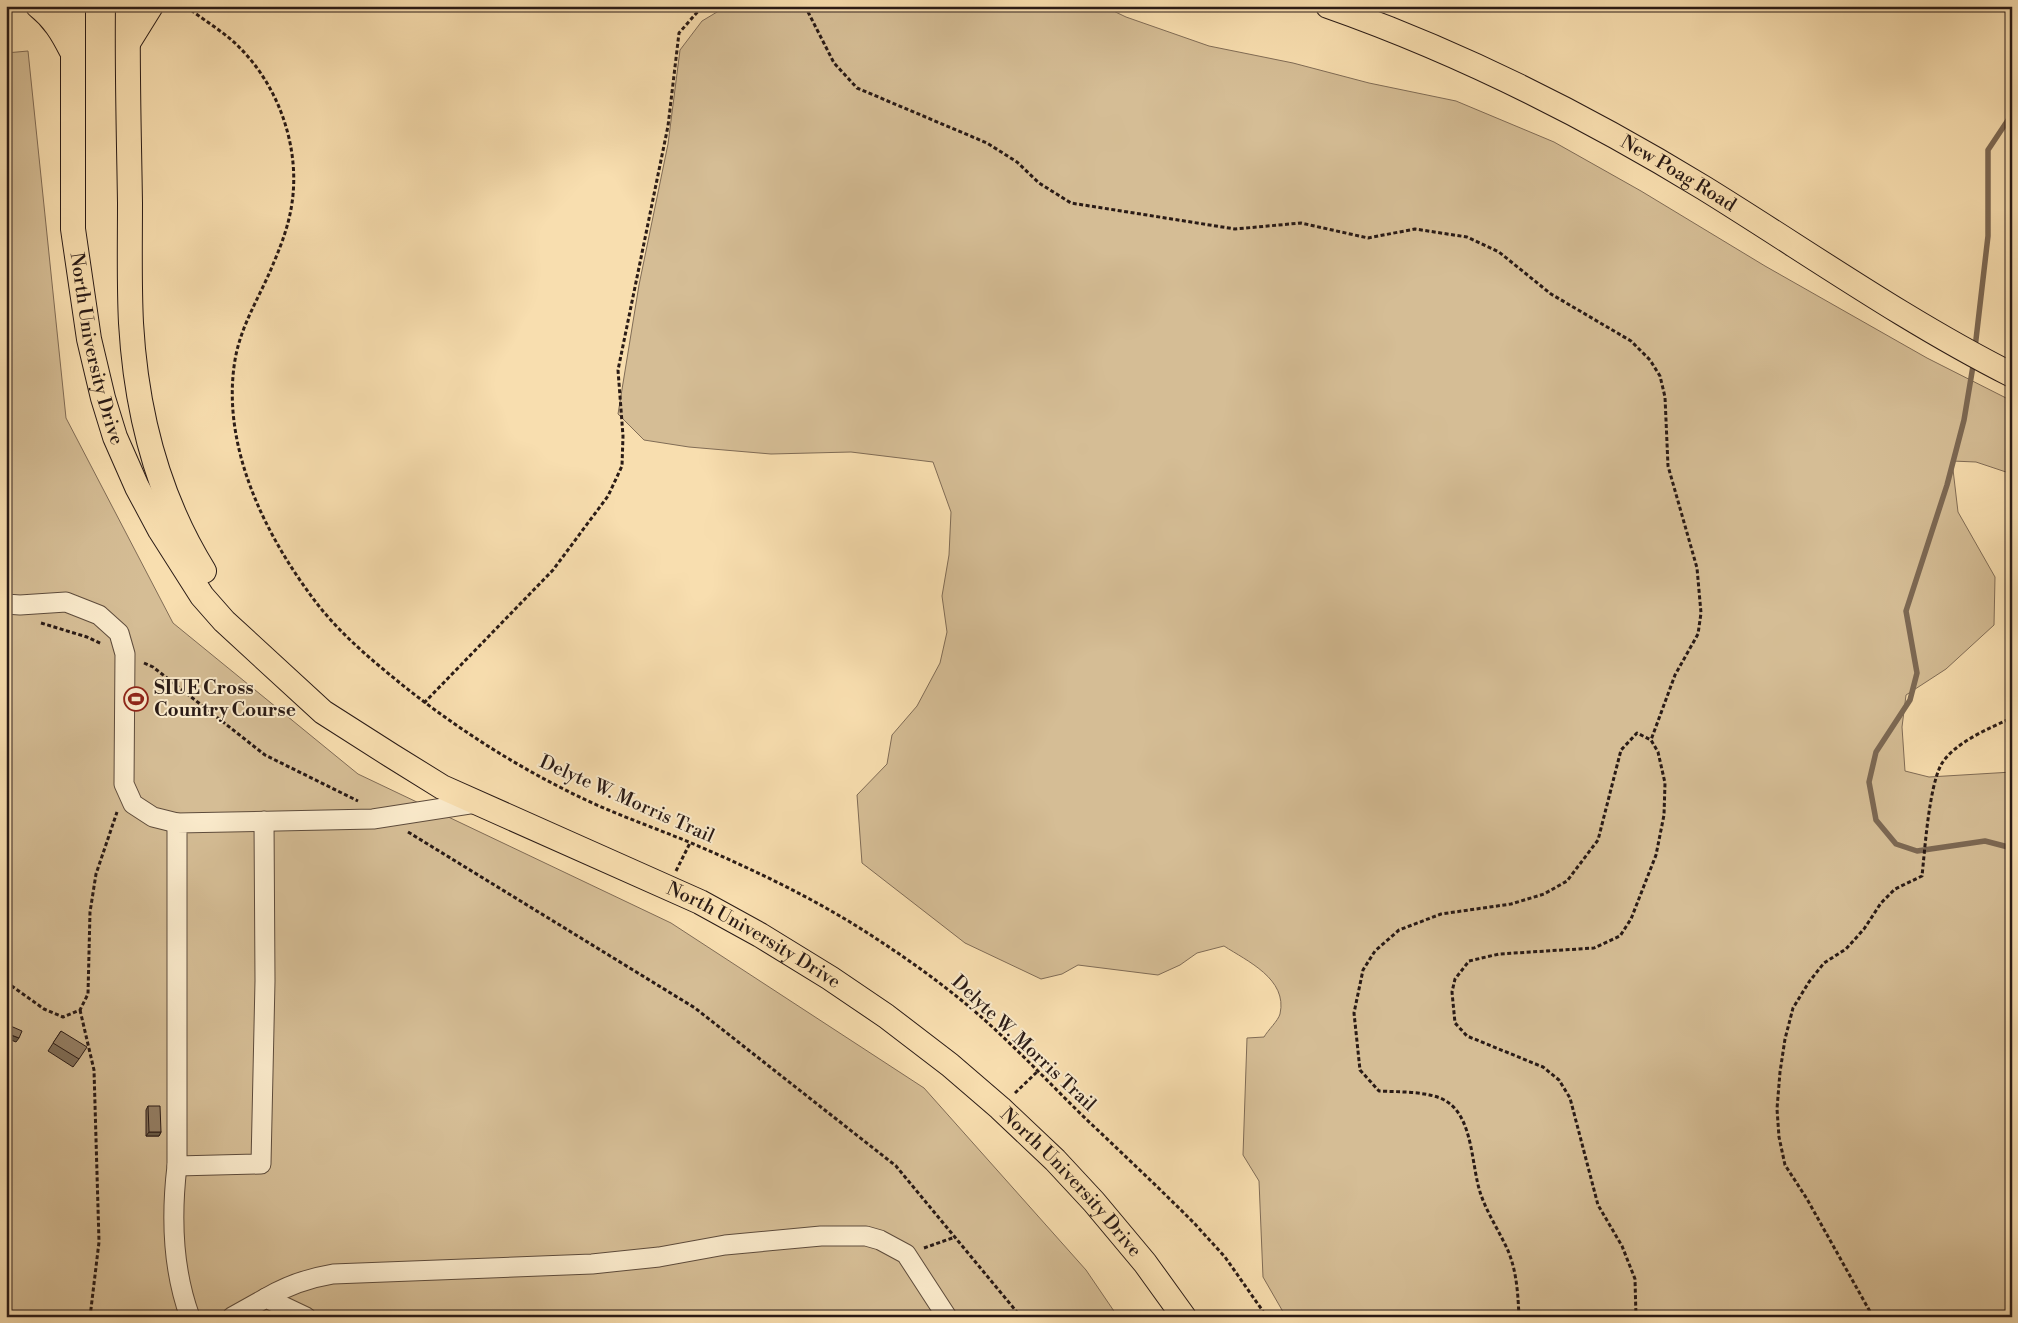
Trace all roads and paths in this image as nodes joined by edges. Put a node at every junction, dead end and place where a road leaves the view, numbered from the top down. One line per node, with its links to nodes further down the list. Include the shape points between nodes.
1 (38, 6): 10 (main road, via 55,22)
2 (73, 6): 10 (main road, North University Drive)
3 (128, 6): 9 (main road, North University Drive)
4 (151, 6): 9 (main road)
5 (186, 6): 16 (path, Delyte W. Morris Trail, via 241,49 254,65 280,107 291,148 293,197 289,218 272,268 243,329 235,361 236,427 250,482 272,536 316,603 345,635)
6 (708, 6): 16 (path, via 700,9 679,33 668,126 618,370 622,466 608,496 553,570)
7 (804, 6): 18 (path, via 834,63 857,88 987,143 1071,203 1234,229 1300,223 1368,238 1415,229 1467,237 1499,252 1551,294 1631,341 1650,360 1660,376 1665,397 1668,466 1697,568 1702,613 1698,634 1675,675)
8 (1328, 6): 11 (main road, New Poag Road, via 1439,50 1614,136 1702,187 1922,326)
9 (128, 44): 14 (main road, North University Drive, via 131,324 146,430 173,513 192,553)
10 (72, 52): 14 (main road, North University Drive, via 73,229 89,339 110,422 137,487 185,571 224,621)
11 (2012, 375)
12 (6, 604): 15 (lane, via 66,602 100,615 120,633)
13 (33, 622): 15 (path, via 87,637)
14 (254, 648): 20 (main road, North University Drive, via 323,712 442,787)
15 (125, 654): 19 (lane); 21 (path, via 153,666 265,755 346,794)
16 (424, 703): 24 (path, Delyte W. Morris Trail, via 523,768 588,801)
17 (2012, 718): 46 (path, via 1960,746 1942,764 1931,808 1922,876 1895,889 1846,949 1824,963 1793,1008 1785,1038 1777,1109 1785,1165)
18 (1651, 740): 44 (path, via 1637,733 1621,750 1598,840 1566,881 1544,894 1510,904 1441,914 1399,930 1375,951 1363,970 1354,1013 1360,1070 1379,1091 1430,1096 1445,1100 1458,1112 1468,1136 1480,1195 1509,1255 1518,1286); 45 (path, via 1658,752 1665,783 1664,815 1656,854 1631,919 1620,936 1594,948 1499,954 1469,961 1456,979 1452,992 1455,1023 1467,1036 1543,1067 1559,1080 1570,1098 1598,1205 1622,1246 1635,1279)
19 (124, 784): 23 (lane, via 133,804 153,817); 27 (path, via 96,874 90,912 88,994)
20 (476, 803): 21 (lane); 25 (main road, North University Drive)
21 (384, 817): 22 (lane); 31 (path, via 695,1008 896,1166)
22 (264, 821): 23 (lane); 30 (lane, via 261,1164)
23 (177, 823): 30 (lane)
24 (690, 842): 25 (path); 28 (path, Delyte W. Morris Trail, via 782,884 848,921 972,1009)
25 (668, 887): 29 (main road, North University Drive, via 760,935 830,978 936,1054)
26 (6, 982): 27 (path, via 44,1009 63,1017)
27 (80, 1010): 36 (path, via 94,1070 100,1242)
28 (1038, 1071): 29 (path); 43 (path, Delyte W. Morris Trail, via 1194,1222 1225,1257)
29 (1000, 1108): 42 (main road, North University Drive, via 1094,1202 1145,1263)
30 (177, 1166): 37 (lane, via 173,1240)
31 (955, 1237): 32 (path); 41 (path)
32 (906, 1254): 33 (lane, via 866,1236 821,1236 726,1245 660,1257 592,1264 333,1274 282,1288); 40 (lane)
33 (266, 1298): 38 (lane); 39 (lane)
34 (6, 1315): 35 (path)
35 (12, 1317)
36 (90, 1317)
37 (190, 1317)
38 (232, 1317)
39 (306, 1317)
40 (948, 1317)
41 (1021, 1317)
42 (1184, 1317)
43 (1268, 1317)
44 (1520, 1317)
45 (1636, 1317)
46 (1873, 1317)

